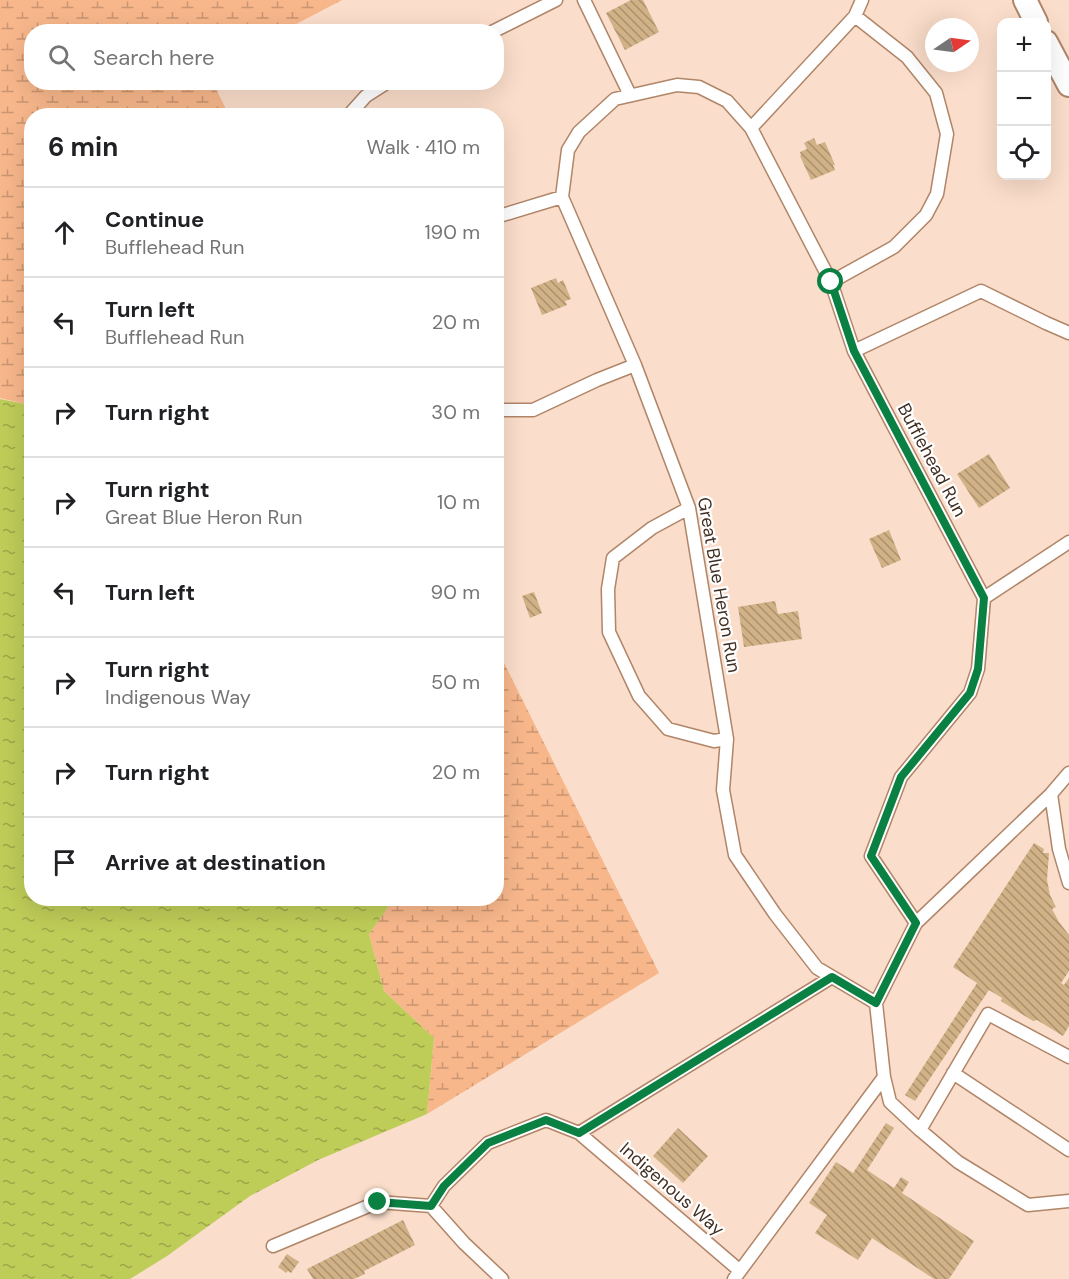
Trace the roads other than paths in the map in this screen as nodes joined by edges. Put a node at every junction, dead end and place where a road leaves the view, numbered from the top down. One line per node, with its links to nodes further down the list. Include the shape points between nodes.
1 (556, 0): 7 (lane)
2 (584, 0): 11 (lane)
3 (861, 0): 5 (lane)
4 (1025, 0): 6 (street)
5 (855, 16): 13 (lane); 16 (lane, via 908,57 936,93 946,134 937,194 926,215 894,247)
6 (1034, 18)
7 (504, 26)
8 (1051, 50): 9 (street)
9 (1069, 85)
10 (375, 90): 12 (lane)
11 (630, 95): 13 (lane, Bufflehead Run, via 677,84 699,87 728,101); 14 (lane, via 615,99 579,132 568,150)
12 (355, 108)
13 (752, 128): 16 (lane, Bufflehead Run)
14 (562, 197): 15 (lane); 19 (lane, Great Blue Heron Run)
15 (504, 215)
16 (831, 282): 18 (lane, Bufflehead Run)
17 (1069, 333): 18 (lane, via 981,291)
18 (854, 351): 23 (lane, Bufflehead Run)
19 (635, 365): 20 (lane, via 533,411); 21 (lane, Great Blue Heron Run)
20 (504, 410)
21 (689, 508): 24 (lane, Great Blue Heron Run); 24 (lane, via 652,528 613,558 608,589 609,632 639,696 668,729 714,741)
22 (1069, 542): 23 (lane)
23 (984, 598): 28 (lane, via 978,669 970,693 901,777 871,856)
24 (727, 739): 29 (lane, Great Blue Heron Run, via 723,790 735,855 817,968)
25 (1069, 773): 26 (lane)
26 (1051, 794): 27 (lane, via 1059,849); 28 (lane)
27 (1069, 883)
28 (916, 923): 30 (lane)
29 (832, 977): 30 (lane, Great Blue Heron Run); 35 (lane)
30 (876, 1003): 33 (lane)
31 (1069, 1057): 32 (lane, via 988,1014)
32 (953, 1073): 34 (lane); 36 (lane)
33 (884, 1077): 34 (lane, via 890,1102); 40 (lane)
34 (920, 1130): 37 (lane, via 958,1162 1028,1205)
35 (579, 1133): 38 (lane, Indigenous Way, via 546,1120 488,1143 444,1186); 40 (lane, Indigenous Way)
36 (1069, 1150)
37 (1069, 1202)
38 (431, 1206): 39 (lane, via 378,1202); 41 (lane)
39 (273, 1246)
40 (736, 1275)
41 (502, 1279)

